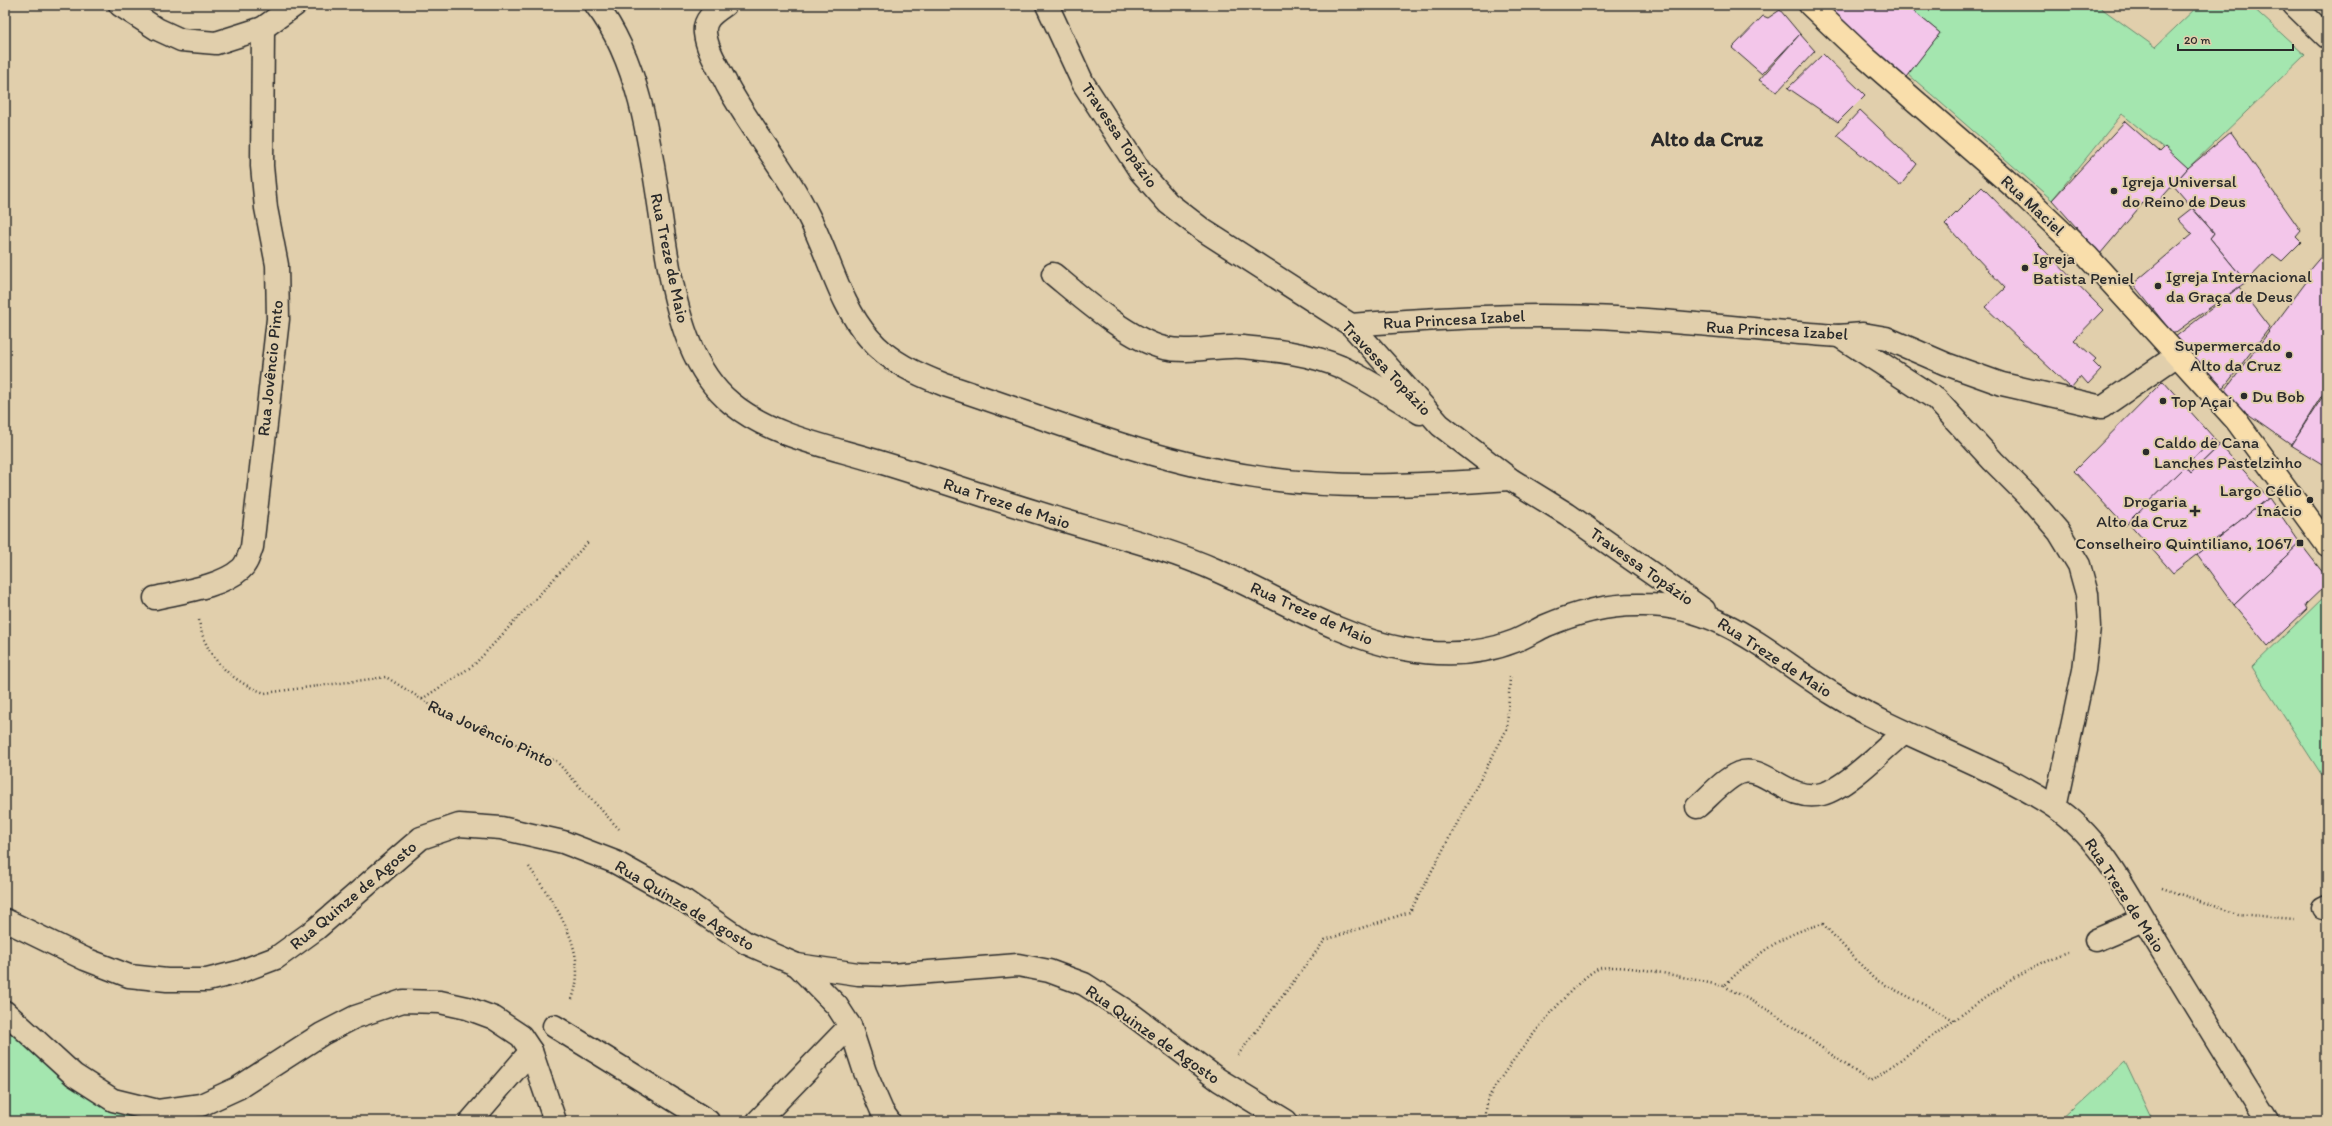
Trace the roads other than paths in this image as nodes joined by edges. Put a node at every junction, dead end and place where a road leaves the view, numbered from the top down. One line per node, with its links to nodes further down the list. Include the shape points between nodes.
1 (120, 5): 8 (street, via 157,29 181,40 216,43)
2 (295, 5): 8 (street)
3 (596, 5): 18 (street, Rua Treze de Maio, via 612,26 635,82 676,305 690,345 705,374 727,401 758,422 804,440 935,479 1211,568 1326,623 1401,649 1440,654 1472,652 1512,643 1574,615 1609,607 1642,604 1679,608)
4 (725, 5): 15 (street, via 711,15 704,30 708,46 732,94 790,180 811,220 852,313 868,338 887,356 911,372 1166,457 1255,477 1323,484 1404,486)
5 (1047, 5): 11 (street, Travessa Topázio, via 1083,83 1140,171 1168,203 1203,230)
6 (1810, 5): 13 (main road, Rua Maciel, via 2087,256)
7 (2294, 5): 9 (street)
8 (263, 28): 17 (street, Rua Jovêncio Pinto, via 262,166 266,208 277,265 278,319 252,547 248,560 240,570 205,586)
9 (2327, 37)
10 (1053, 274): 14 (street, via 1102,314 1135,335 1164,348 1194,350 1241,347 1298,355 1340,367)
11 (1351, 325): 12 (street, Rua Princesa Izabel, via 1443,318 1528,316 1616,318); 14 (street, Travessa Topázio)
12 (1839, 336): 13 (street, Rua Princesa Izabel, via 1863,334 1886,338 1946,364 2002,384 2102,407); 20 (street, via 1936,399 2029,496 2059,532 2079,565 2087,594 2089,627 2084,670)
13 (2176, 356): 16 (main road, Rua Maciel, via 2236,420)
14 (1440, 425): 15 (street, Travessa Topázio)
15 (1510, 479): 18 (street, Travessa Topázio, via 1567,514)
16 (2324, 535)
17 (155, 598)
18 (1715, 618): 19 (street, Rua Treze de Maio, via 1753,640 1834,696)
19 (1904, 732): 20 (street, Rua Treze de Maio, via 2003,778); 21 (street, via 1841,785 1822,794 1803,796 1788,791 1755,772 1747,772 1739,773 1725,783)
20 (2055, 807): 23 (street, Rua Treze de Maio, via 2080,828 2121,882)
21 (1697, 808)
22 (5, 920): 25 (street, Rua Quinze de Agosto, via 85,959 129,976 167,980 207,980 239,972 276,958 316,929 421,838 459,825 501,828 563,842 615,862 685,901 746,943)
23 (2143, 920): 24 (street); 36 (street, Rua Treze de Maio)
24 (2096, 940)
25 (797, 965): 28 (street, via 837,1006); 35 (street, Rua Quinze de Agosto, via 858,974 891,975 1018,965 1049,971 1084,984 1131,1014 1219,1080)
26 (5, 1012): 29 (street, via 74,1075 114,1100 158,1111 201,1104 232,1091 322,1034 355,1017 403,1001 440,1002 494,1018 521,1036)
27 (554, 1026): 32 (street)
28 (850, 1026): 33 (street); 34 (street, via 865,1072)
29 (531, 1051): 30 (street); 31 (street)
30 (471, 1121)
31 (555, 1121)
32 (708, 1121)
33 (758, 1121)
34 (889, 1121)
35 (1286, 1121)
36 (2266, 1121)

